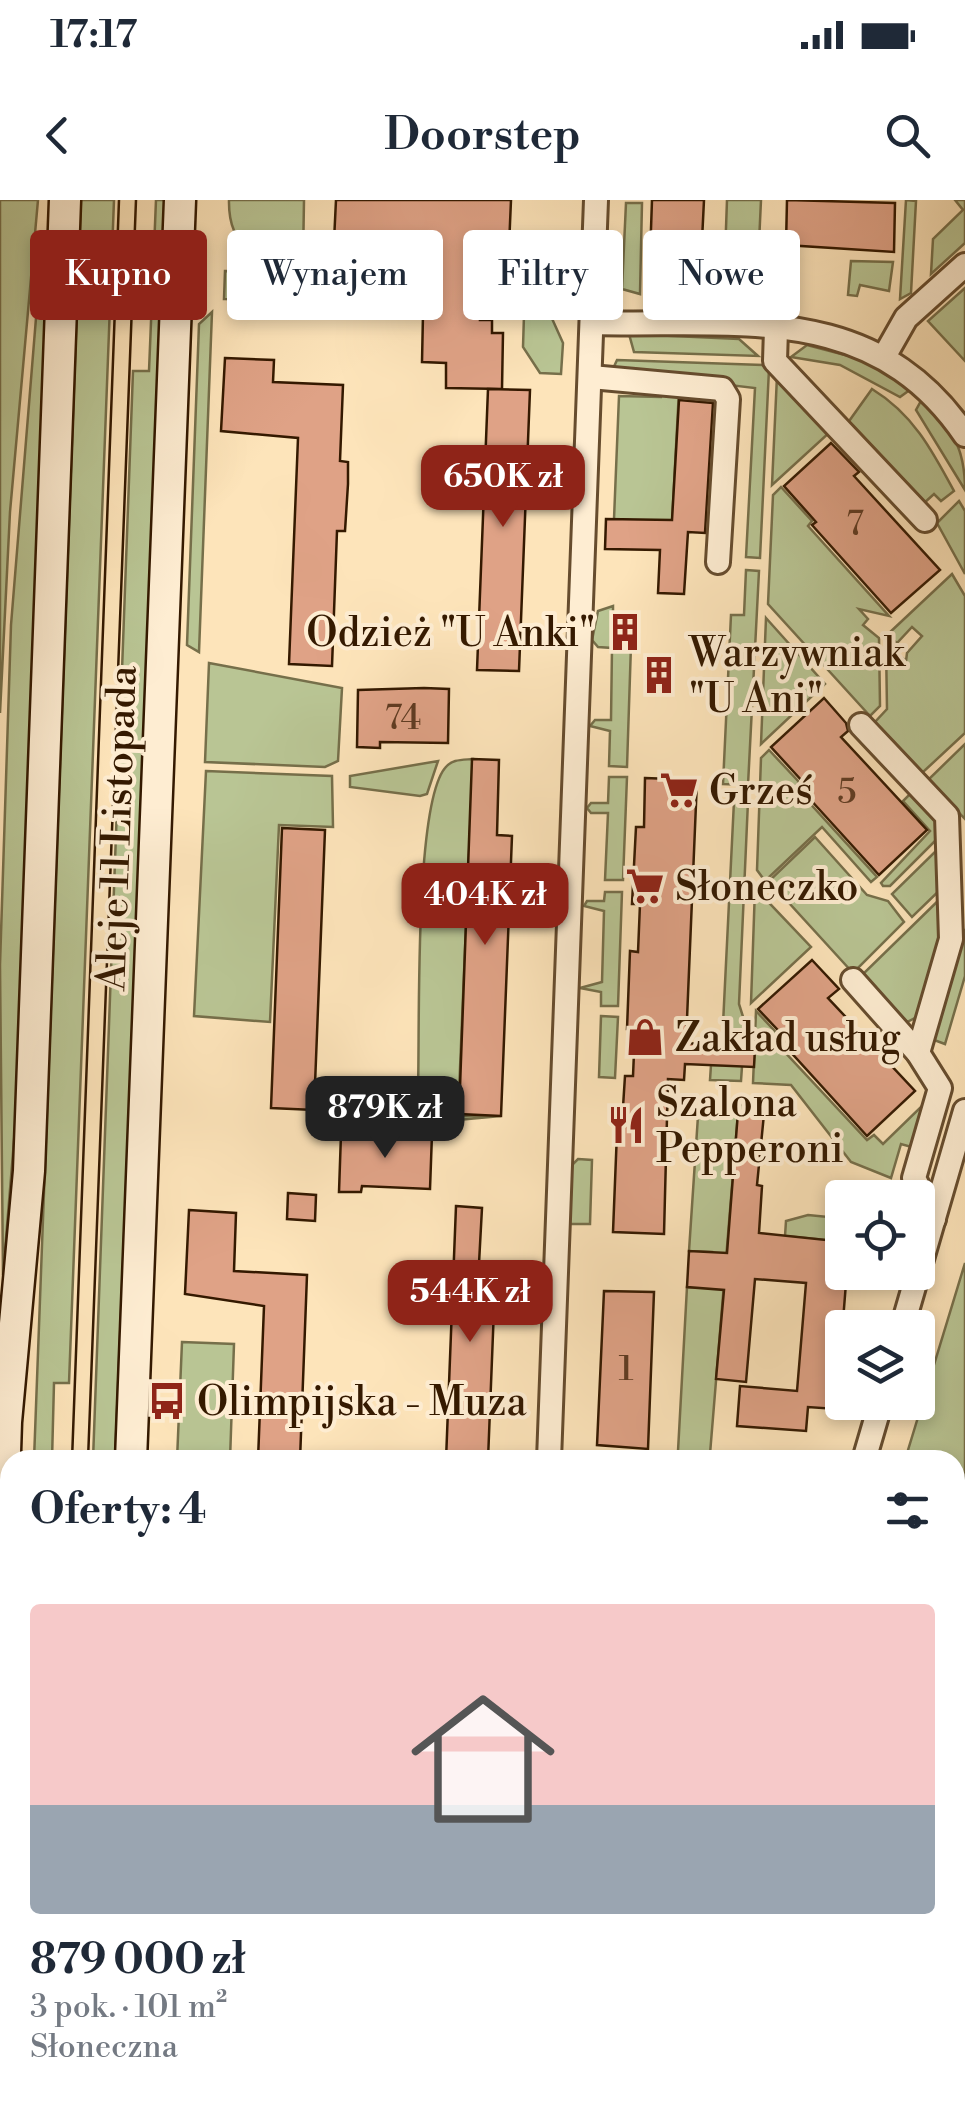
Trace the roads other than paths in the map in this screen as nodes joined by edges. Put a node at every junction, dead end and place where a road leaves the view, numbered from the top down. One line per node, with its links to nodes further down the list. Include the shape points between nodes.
1 (66, 200): 18 (main road, Aleje 11 Listopada, via 34,1069)
2 (180, 200): 22 (main road, Aleje 11 Listopada)
3 (596, 200): 5 (street)
4 (965, 265): 7 (street, via 906,318)
5 (592, 324): 6 (street); 8 (street)
6 (776, 330): 7 (street, via 824,334); 10 (street, via 775,361)
7 (885, 355): 9 (street, via 924,384)
8 (590, 378): 11 (street, via 722,389 728,399); 23 (street)
9 (965, 434)
10 (925, 520)
11 (718, 562)
12 (861, 725): 14 (street, via 947,816 951,939)
13 (853, 980): 14 (street)
14 (918, 1053): 16 (street, via 940,1088)
15 (965, 1111): 17 (street)
16 (915, 1180)
17 (935, 1215)
18 (16, 1343): 20 (main road, Aleje 11 Listopada); 21 (main road)
19 (876, 1420): 24 (street)
20 (5, 1450)
21 (25, 1450)
22 (131, 1450)
23 (548, 1450)
24 (867, 1450)

